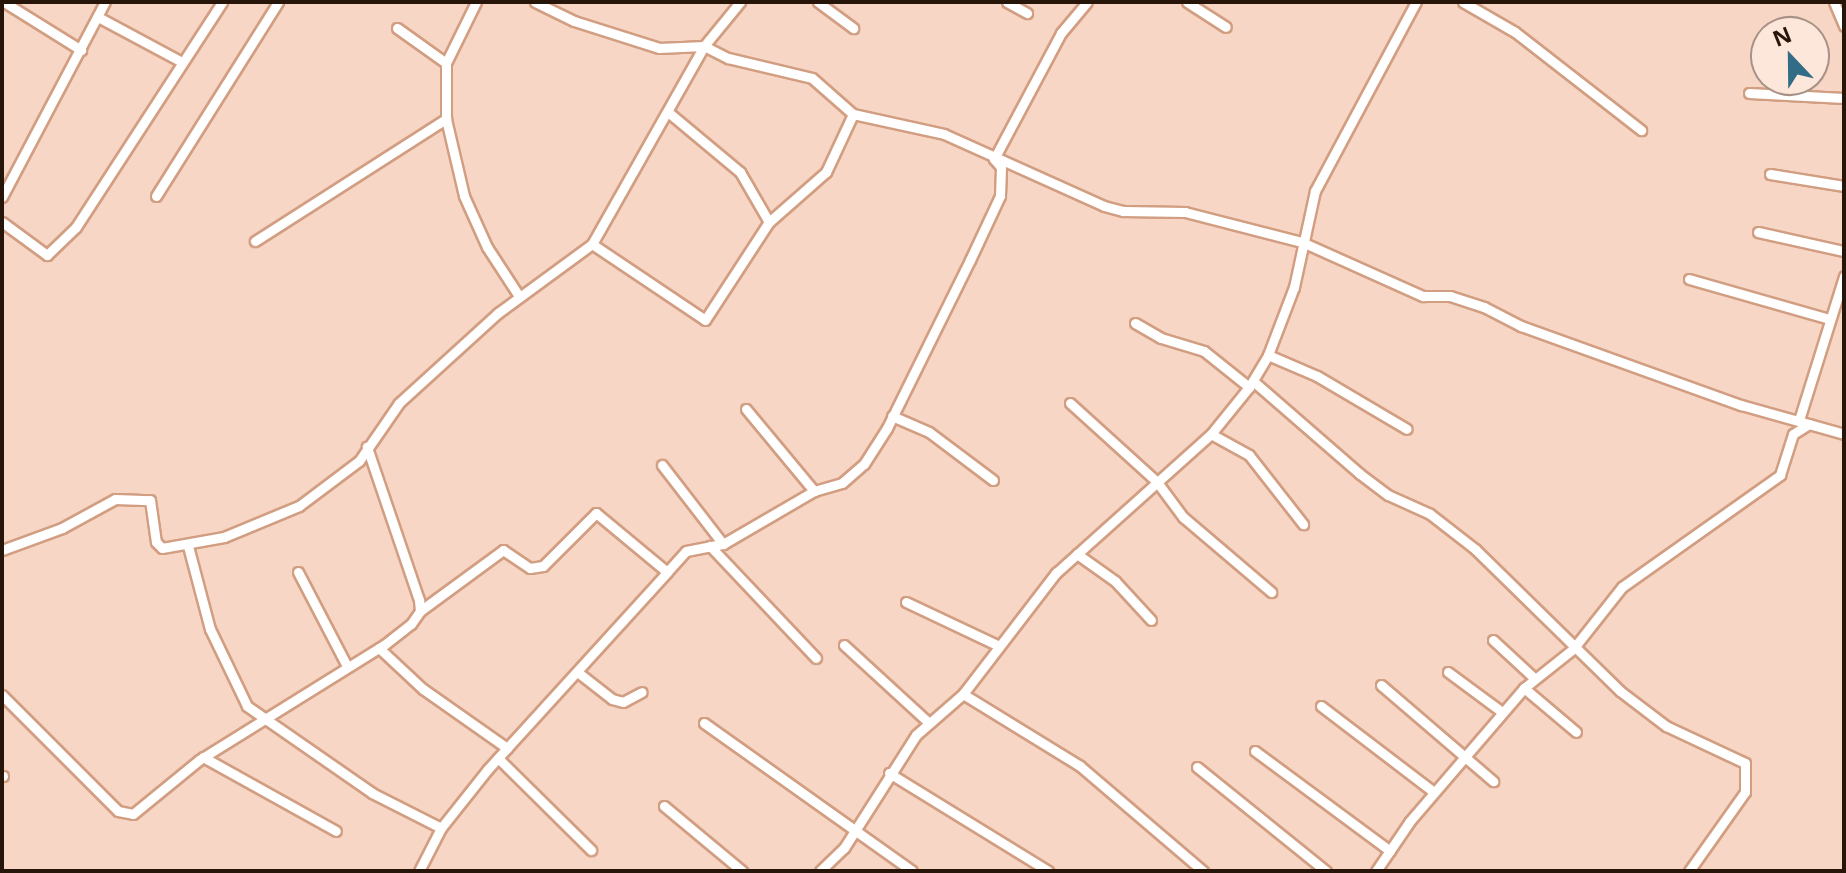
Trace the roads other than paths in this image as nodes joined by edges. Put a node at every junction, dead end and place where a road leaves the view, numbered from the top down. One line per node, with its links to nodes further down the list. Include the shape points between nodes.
1 (4, 2): 22 (street)
2 (105, 2): 16 (street)
3 (222, 2): 23 (street)
4 (278, 2): 34 (street)
5 (476, 2): 24 (street)
6 (535, 2): 21 (street, via 574,21 659,48)
7 (740, 2): 21 (street)
8 (818, 2): 20 (street)
9 (1007, 2): 15 (street)
10 (1087, 2): 31 (street, via 1061,33)
11 (1187, 2): 18 (street)
12 (1416, 2): 40 (street, via 1315,191)
13 (1463, 2): 30 (street, via 1515,32)
14 (1834, 2): 17 (street)
15 (1027, 13)
16 (98, 17): 22 (street); 23 (street)
17 (1844, 26)
18 (1226, 27)
19 (397, 28): 24 (street)
20 (853, 28)
21 (704, 46): 27 (street); 28 (street, via 728,58 812,78)
22 (81, 50): 35 (street)
23 (182, 62): 36 (street, via 96,202 47,255)
24 (446, 63): 29 (street)
25 (1749, 93): 26 (street)
26 (1844, 98)
27 (668, 112): 37 (street, via 740,172); 41 (street)
28 (853, 114): 31 (street, via 944,134); 37 (street, via 826,172)
29 (446, 119): 39 (street); 45 (street, via 464,196 487,247)
30 (1641, 130)
31 (994, 159): 40 (street, via 1123,211 1185,212); 52 (street, via 1001,167 1000,196)
32 (1770, 174): 33 (street)
33 (1844, 186)
34 (156, 196)
35 (2, 197)
36 (2, 222)
37 (769, 222): 41 (street, via 705,320)
38 (1758, 232): 42 (street)
39 (255, 241)
40 (1302, 242): 48 (street, via 1294,287); 53 (street, via 1423,296 1472,304 1521,326)
41 (592, 244): 45 (street)
42 (1844, 251)
43 (1844, 276): 46 (street)
44 (1689, 279): 46 (street)
45 (519, 296): 57 (street, via 399,403)
46 (1829, 319): 53 (street)
47 (1135, 323): 49 (street, via 1161,338 1204,351)
48 (1268, 355): 49 (street); 54 (street, via 1317,376)
49 (1251, 384): 55 (street); 78 (street, via 1388,495 1430,514 1475,549 1541,608)
50 (1070, 403): 60 (street)
51 (746, 409): 61 (street)
52 (892, 416): 59 (street, via 929,432); 61 (street, via 864,464 842,483)
53 (1804, 422): 56 (street); 78 (street, via 1793,434 1780,475 1622,587)
54 (1407, 429)
55 (1211, 434): 60 (street); 62 (street, via 1249,455)
56 (1844, 434)
57 (367, 447): 64 (street, via 359,461 299,506 261,524); 72 (street)
58 (662, 465): 63 (street)
59 (993, 480)
60 (1157, 482): 67 (street); 70 (street, via 1183,517)
61 (814, 491): 63 (street)
62 (1303, 524)
63 (723, 544): 65 (street)
64 (188, 546): 66 (street, via 162,548 156,542 150,500 132,498 95,506 62,528); 91 (street, via 222,662 247,706)
65 (710, 546): 69 (street, via 686,551); 79 (street)
66 (2, 550)
67 (1077, 554): 73 (street, via 1115,581); 76 (street)
68 (298, 572): 80 (street)
69 (667, 572): 72 (street, via 596,513 543,566 530,568 503,550); 82 (street)
70 (1271, 592)
71 (906, 602): 76 (street)
72 (420, 611): 77 (street)
73 (1151, 620)
74 (1493, 640): 83 (street)
75 (844, 645): 93 (street)
76 (997, 645): 87 (street)
77 (379, 648): 80 (street); 95 (street, via 423,689)
78 (1573, 649): 83 (street); 118 (street, via 1666,726 1745,763 1745,792)
79 (816, 658)
80 (347, 666): 91 (street)
81 (1448, 672): 90 (street)
82 (580, 674): 86 (street, via 612,699 623,702); 95 (street)
83 (1534, 678): 85 (street)
84 (1381, 685): 97 (street)
85 (1524, 688): 90 (street); 94 (street)
86 (642, 692)
87 (963, 694): 93 (street); 115 (street, via 1080,766)
88 (2, 695): 98 (street, via 39,737 125,815 143,807)
89 (1321, 706): 103 (street)
90 (1502, 712): 97 (street)
91 (267, 717): 98 (street); 105 (street, via 372,793)
92 (704, 723): 107 (street)
93 (929, 723): 101 (street)
94 (1576, 732)
95 (507, 748): 99 (street)
96 (1255, 751): 109 (street)
97 (1466, 755): 102 (street); 103 (street)
98 (203, 757): 106 (street)
99 (498, 758): 105 (street); 108 (street)
100 (1197, 767): 116 (street)
101 (889, 773): 107 (street); 114 (street)
102 (1493, 781)
103 (1434, 792): 109 (street)
104 (664, 806): 111 (street)
105 (441, 828): 110 (street)
106 (336, 831)
107 (853, 832): 112 (street); 113 (street)
108 (591, 850)
109 (1390, 851): 117 (street)
110 (423, 869)
111 (742, 871)
112 (820, 871)
113 (912, 871)
114 (1048, 871)
115 (1203, 871)
116 (1326, 871)
117 (1376, 871)
118 (1689, 871)

